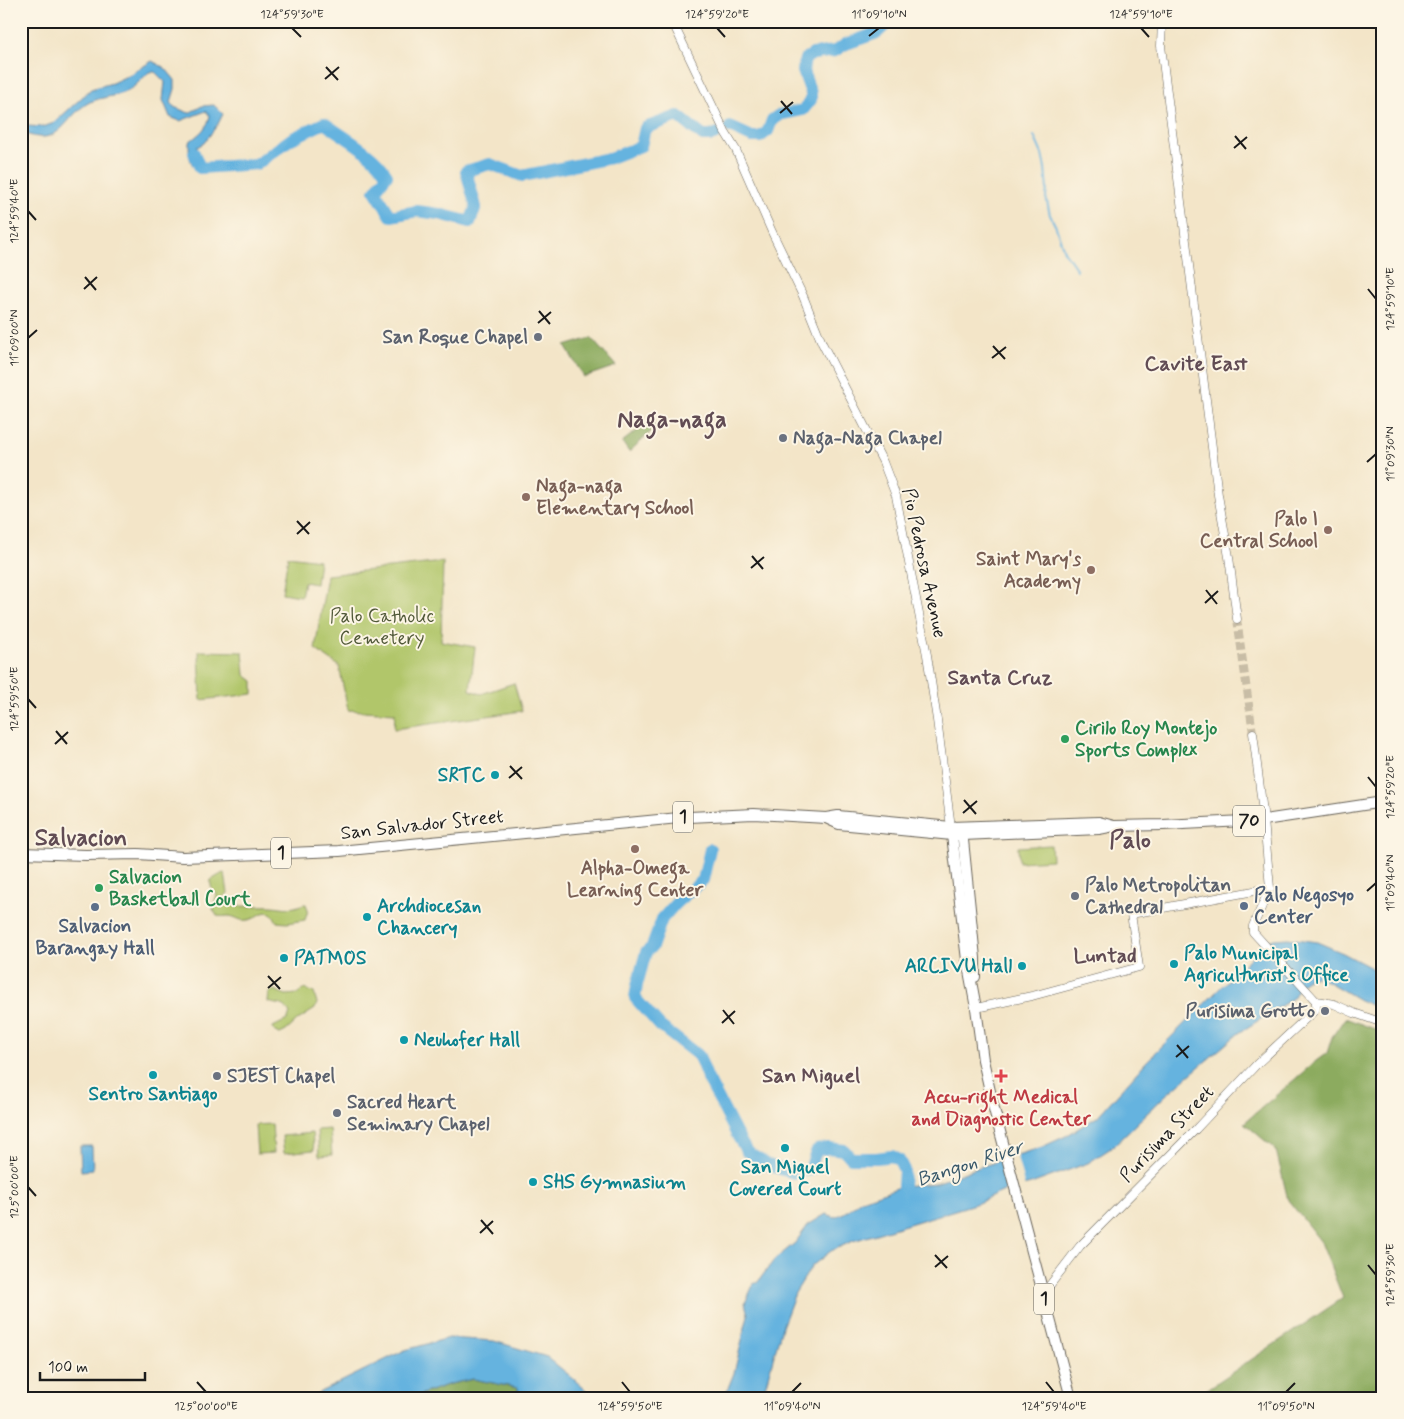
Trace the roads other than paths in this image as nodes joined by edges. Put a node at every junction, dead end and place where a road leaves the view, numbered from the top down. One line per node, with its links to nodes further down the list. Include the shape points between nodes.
1 (672, 21): 7 (main road, Pio Pedrosa Avenue, via 736,150 804,296 822,343 883,462 896,496)
2 (1162, 21): 3 (main road, via 1163,55 1218,495)
3 (1237, 619)
4 (1253, 733): 6 (main road)
5 (1383, 802): 6 (highway, San Salvador Street / 70)
6 (1264, 820): 7 (highway, San Salvador Street / 70, via 1114,826 1098,822); 9 (main road)
7 (957, 831): 8 (highway, San Salvador Street / 1, via 839,824 826,818 754,814 689,817 330,851 192,857); 11 (highway, 1, via 975,958)
8 (21, 853)
9 (1270, 888): 10 (main road, via 1253,932); 11 (main road, via 1131,914 1139,967)
10 (1316, 1001): 12 (main road, via 1334,1004); 13 (main road, Purisima Street, via 1316,1009 1257,1064 1080,1246)
11 (976, 1008): 13 (highway, 1, via 983,1060)
12 (1383, 1023)
13 (1043, 1294): 14 (highway, 1)
14 (1071, 1398)

